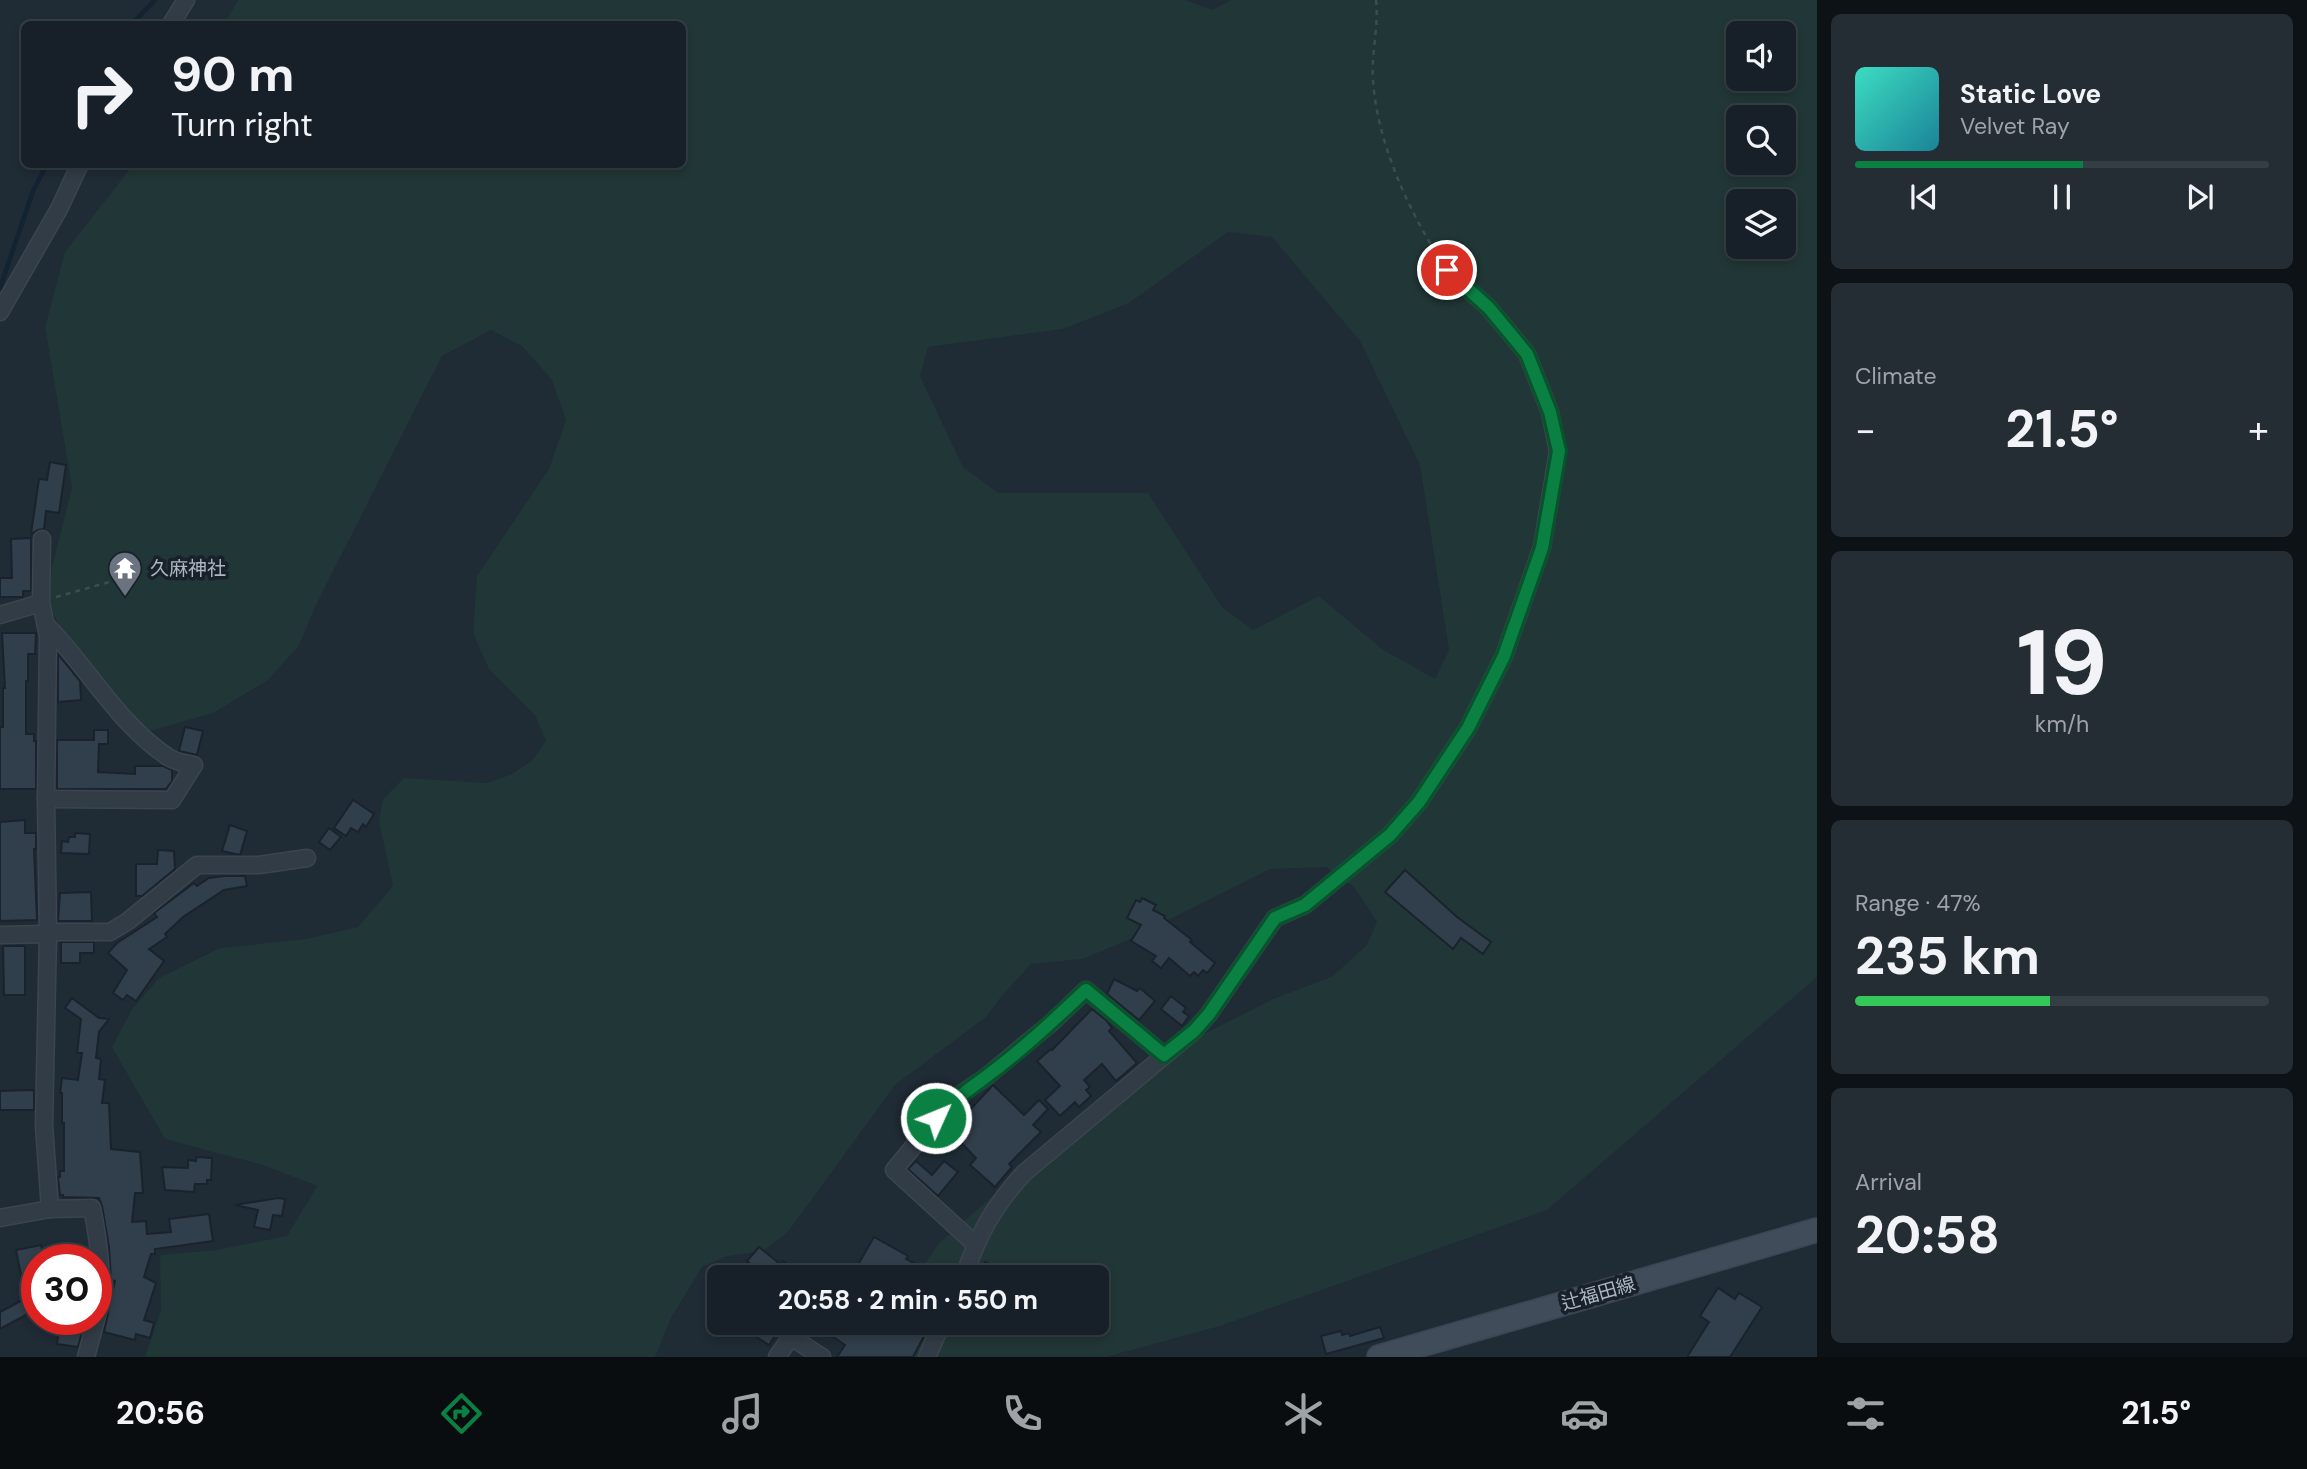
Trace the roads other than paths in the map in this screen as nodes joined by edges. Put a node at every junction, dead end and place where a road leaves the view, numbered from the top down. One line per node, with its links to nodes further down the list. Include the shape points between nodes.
1 (186, 0): 2 (street)
2 (173, 21)
3 (78, 168): 5 (street, via 60,209)
4 (1447, 270): 14 (street, via 1489,308 1527,354 1550,412 1559,451 1542,548 1504,656 1468,728 1419,802 1390,835 1305,905 1275,918 1209,1014)
5 (0, 312)
6 (42, 539): 7 (street)
7 (41, 602): 8 (street); 9 (street)
8 (0, 615)
9 (46, 625): 10 (street); 10 (street, via 132,725 169,758 194,765 172,800)
10 (46, 799): 12 (street)
11 (307, 858): 12 (street, via 259,866 197,865 110,932)
12 (47, 933): 13 (street); 15 (street, via 44,1125)
13 (0, 935)
14 (1164, 1055): 19 (street, via 1024,1173 1003,1195); 19 (street, via 1086,990 997,1068 951,1101 894,1170)
15 (50, 1209): 16 (street); 18 (street, via 92,1208)
16 (0, 1218)
17 (1817, 1230): 27 (main road, 辻福田線)
18 (99, 1244)
19 (975, 1244): 20 (street)
20 (968, 1265)
21 (92, 1335): 23 (street)
22 (937, 1335): 26 (street)
23 (86, 1357)
24 (777, 1357): 25 (street, via 790,1337)
25 (822, 1357)
26 (927, 1357)
27 (1379, 1357)

